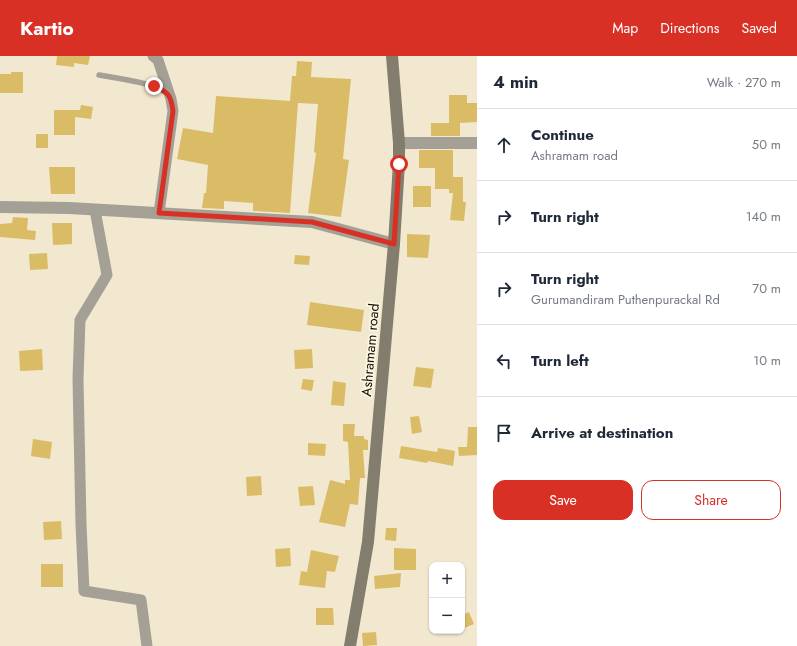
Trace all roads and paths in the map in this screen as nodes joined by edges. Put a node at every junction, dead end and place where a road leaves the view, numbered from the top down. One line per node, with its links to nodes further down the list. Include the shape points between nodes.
1 (154, 56): 4 (street, via 158,60)
2 (392, 56): 5 (main road, Ashramam road)
3 (99, 75): 4 (lane, via 154,86 165,91)
4 (171, 99): 9 (street, via 173,111)
5 (399, 143): 6 (street); 10 (main road, Ashramam road)
6 (477, 143)
7 (0, 208): 8 (street)
8 (95, 210): 9 (street); 11 (street, via 107,275 80,320 78,379 84,591 142,600)
9 (159, 213): 10 (street, via 312,222)
10 (394, 244): 12 (main road, Ashramam road, via 368,542)
11 (147, 646)
12 (350, 646)

